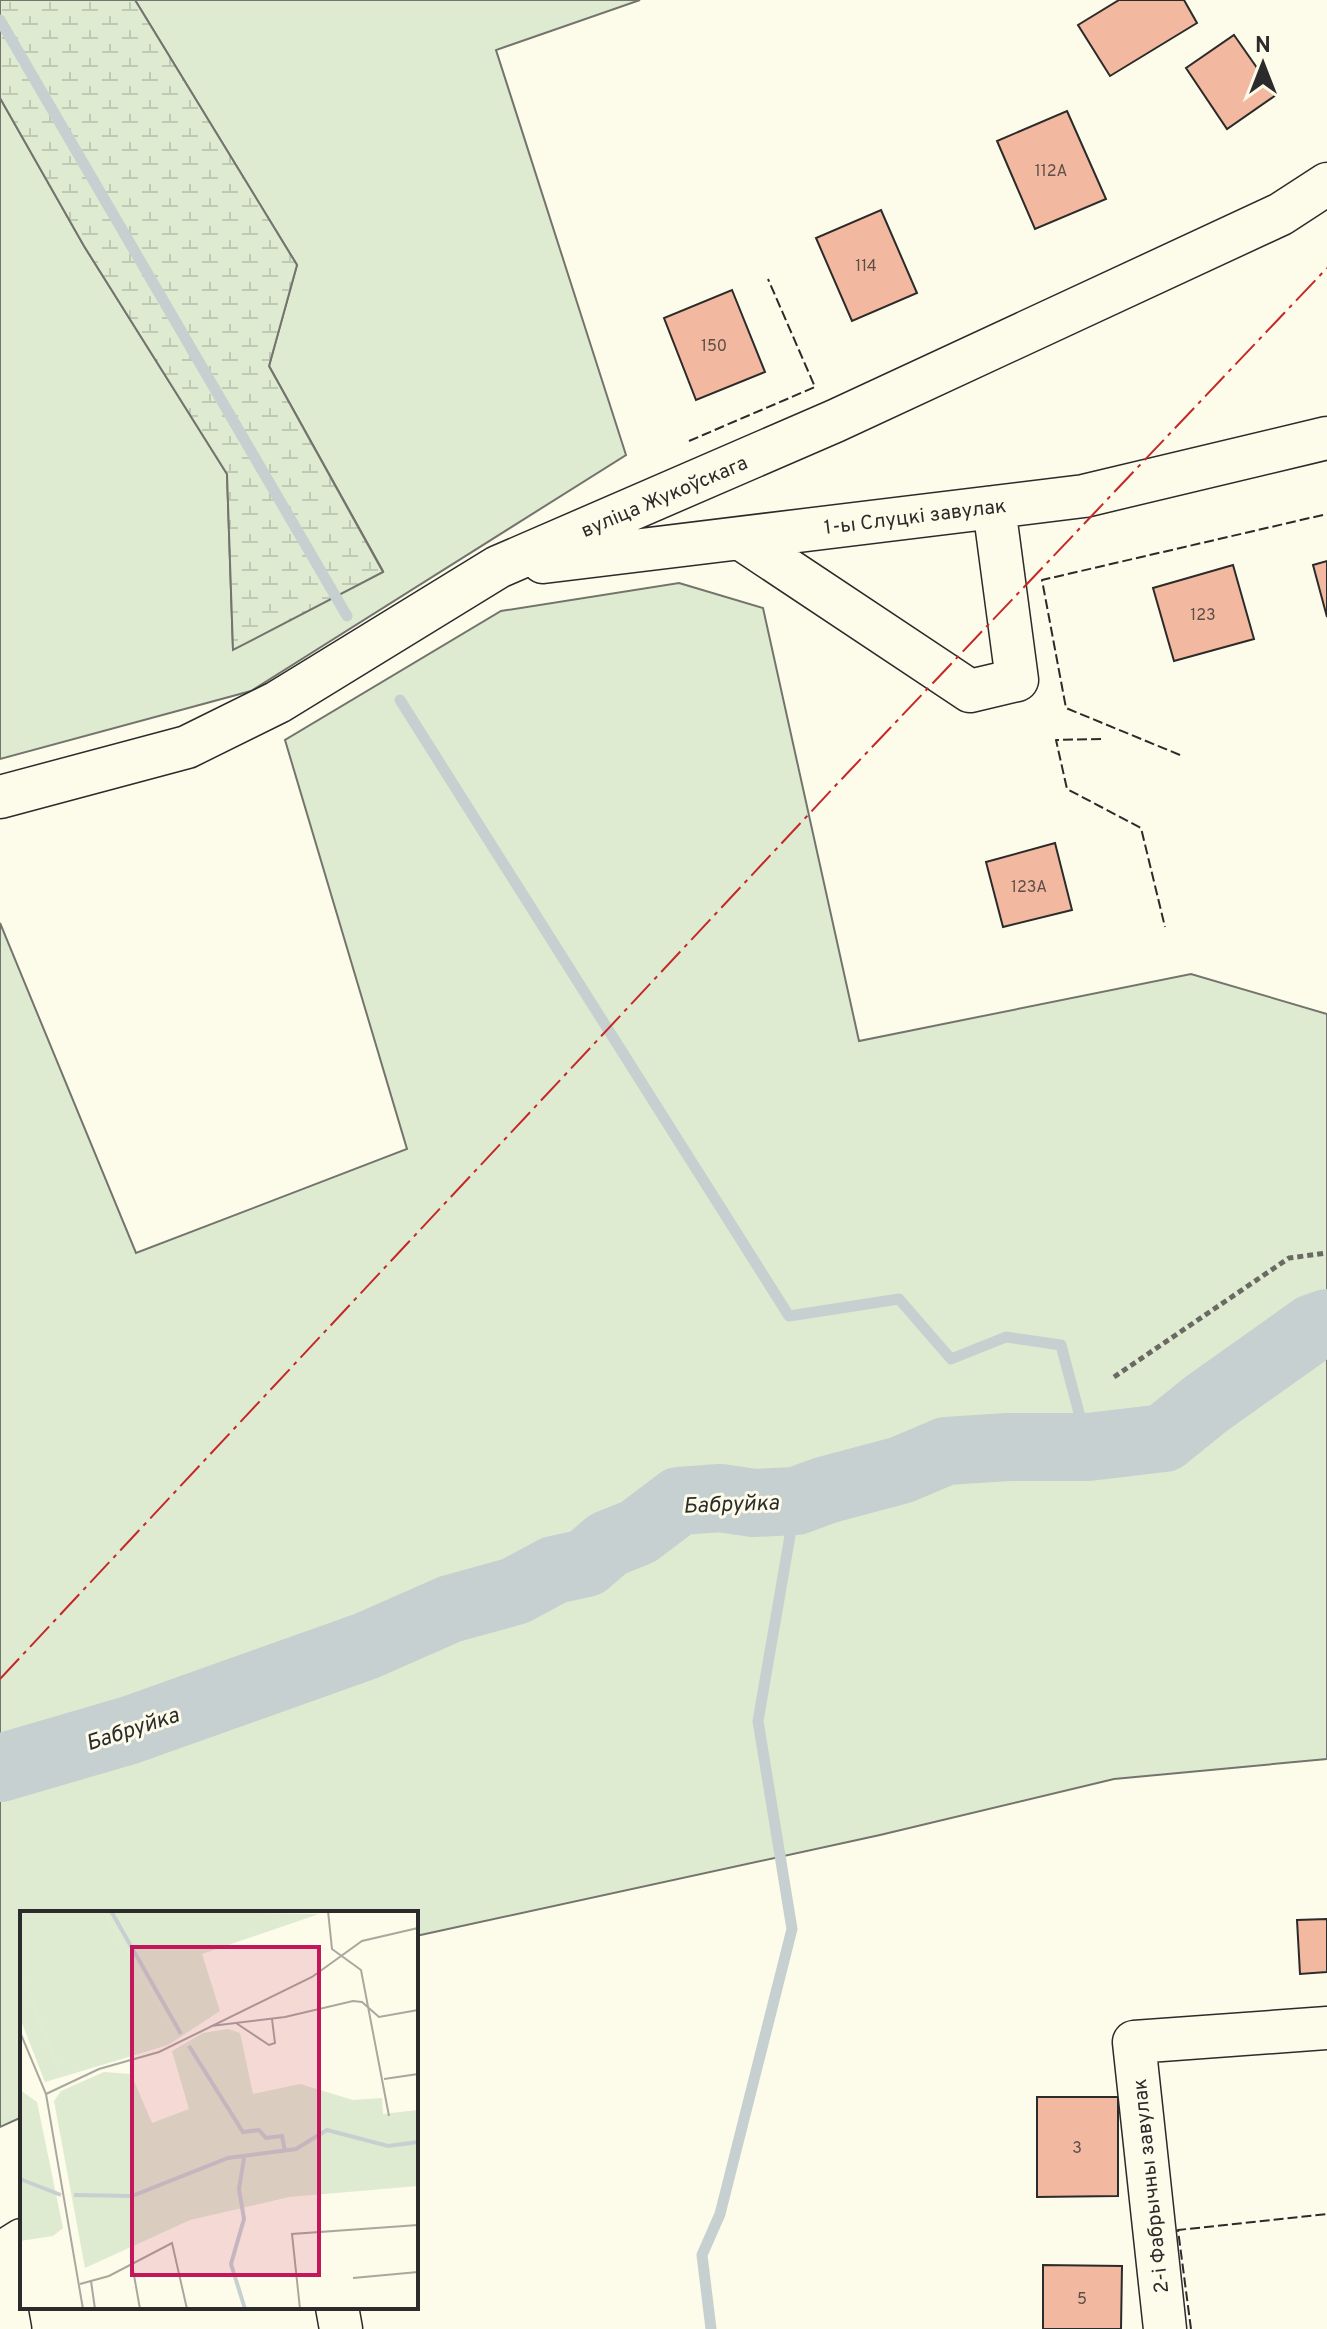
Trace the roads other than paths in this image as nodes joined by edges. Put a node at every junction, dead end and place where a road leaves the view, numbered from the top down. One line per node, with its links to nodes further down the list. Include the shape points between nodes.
1 (1327, 184): 5 (street, вуліца Жукоўскага, via 1281,214 864,408)
2 (1327, 438): 3 (street, 1-ы Слуцкі завулак, via 1084,496)
3 (994, 507): 4 (street, 1-ы Слуцкі завулак); 4 (street, via 1017,680 970,691)
4 (740, 538): 5 (street, 1-ы Слуцкі завулак)
5 (498, 567): 6 (street, вуліца Жукоўскага, via 278,702 187,747)
6 (0, 797)
7 (1327, 2028): 14 (street, 2-і Фабрычны завулак, via 1134,2042)
8 (20, 2241): 9 (street)
9 (0, 2254)
10 (0, 2274): 12 (street)
11 (337, 2309): 13 (street)
12 (10, 2329)
13 (341, 2329)
14 (1165, 2329)

